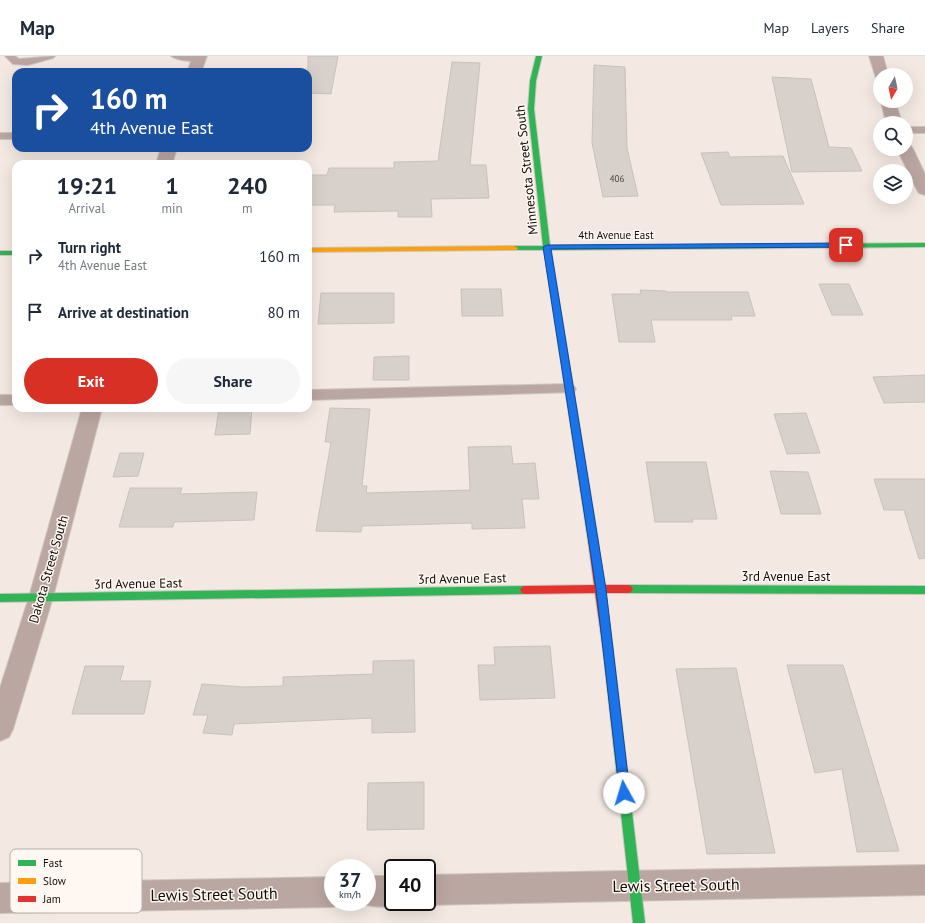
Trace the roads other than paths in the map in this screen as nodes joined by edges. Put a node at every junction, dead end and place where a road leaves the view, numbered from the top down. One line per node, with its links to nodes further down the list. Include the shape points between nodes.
1 (10, 56): 2 (lane, via 16,62 28,62)
2 (50, 56)
3 (176, 56): 6 (lane)
4 (539, 56): 16 (street, Minnesota Street South, via 533,81 531,109)
5 (876, 56): 8 (street)
6 (200, 57): 7 (street)
7 (196, 68)
8 (879, 68)
9 (913, 130): 10 (lane)
10 (925, 130)
11 (0, 136): 12 (lane)
12 (12, 136)
13 (908, 156): 14 (street)
14 (925, 190)
15 (925, 244): 16 (street, 4th Avenue East)
16 (547, 247): 17 (street, 4th Avenue East); 20 (street, Minnesota Street South)
17 (312, 250)
18 (0, 253): 19 (street)
19 (12, 253)
20 (569, 389): 21 (lane); 25 (street, Minnesota Street South)
21 (312, 395)
22 (0, 400): 23 (lane)
23 (12, 400)
24 (91, 412): 27 (street, Dakota Street South)
25 (601, 589): 26 (street, 3rd Avenue East); 27 (street, 3rd Avenue East); 31 (street, Minnesota Street South)
26 (925, 590)
27 (41, 597): 28 (street, 3rd Avenue East); 29 (street, Dakota Street South)
28 (0, 598)
29 (0, 728)
30 (925, 880): 31 (street, Lewis Street South)
31 (635, 886): 32 (street, Lewis Street South); 37 (street, Minnesota Street South)
32 (436, 890)
33 (324, 892): 34 (street, Lewis Street South)
34 (142, 895)
35 (0, 898): 36 (street, Lewis Street South)
36 (10, 898)
37 (639, 923)

